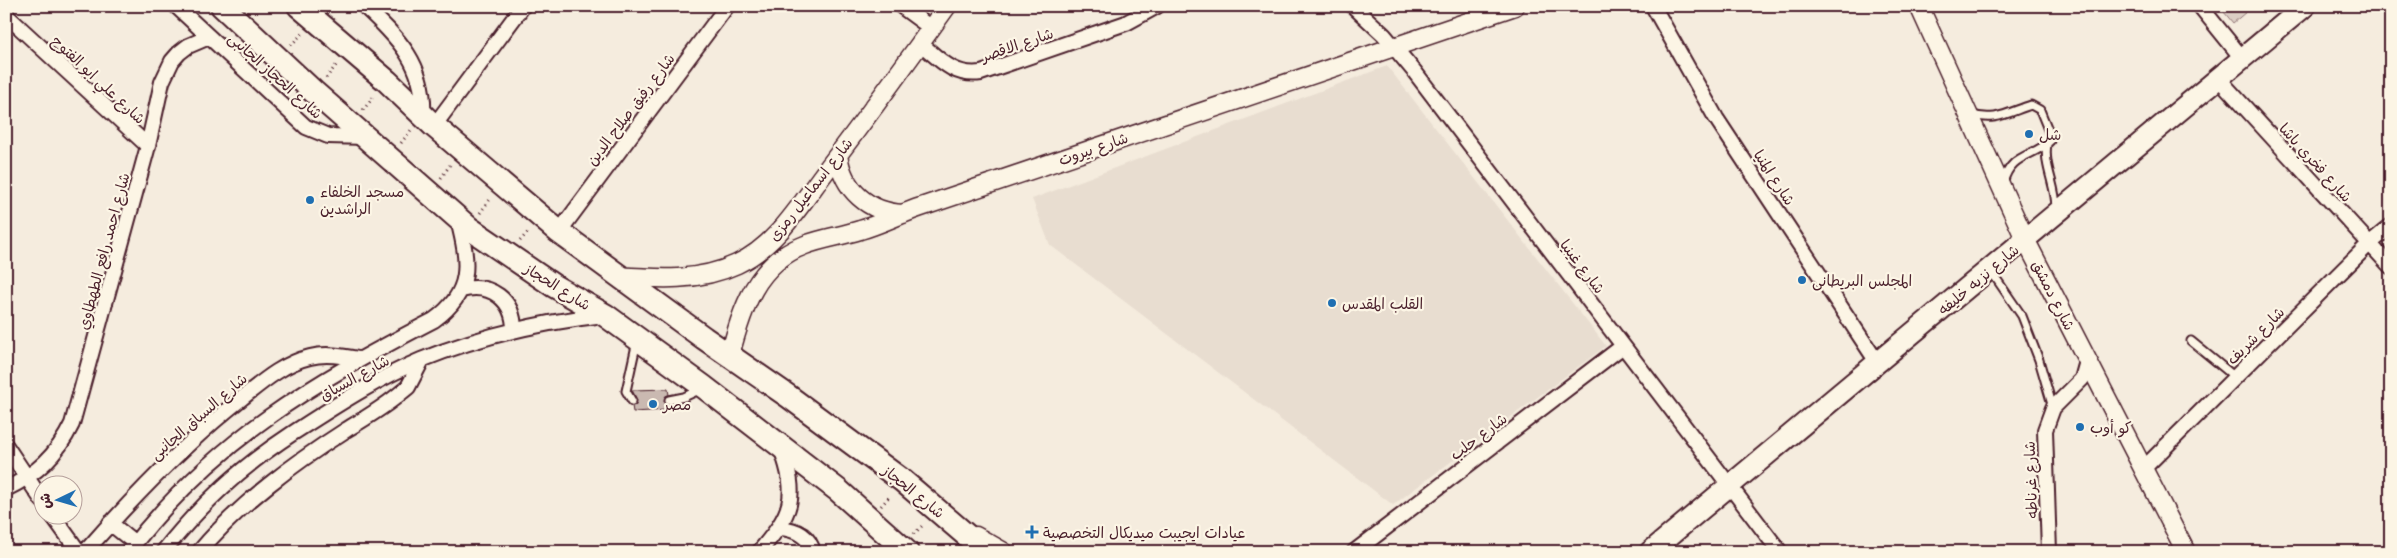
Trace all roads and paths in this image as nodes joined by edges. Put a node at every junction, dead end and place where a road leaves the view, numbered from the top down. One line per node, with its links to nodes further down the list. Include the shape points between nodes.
1 (176, 6): 18 (street, شارع الحجاز الجانبى)
2 (222, 6): 22 (main road, شارع الحجاز)
3 (364, 6): 28 (street, via 395,36 410,59 424,96)
4 (523, 6): 28 (street)
5 (727, 6): 43 (street, شارع رفيق صلاح الدين)
6 (901, 6): 17 (street)
7 (947, 6): 17 (street, شارع اسماعيل رمزى)
8 (1157, 6): 19 (street, شارع الاقصر, via 1126,23 981,73 953,70)
9 (1353, 6): 20 (street, شارع غينيا)
10 (1514, 6): 20 (street, شارع بيروت)
11 (1653, 6): 60 (street, شارع المنيا, via 1716,118)
12 (1919, 6): 27 (street, شارع دمشق)
13 (2200, 6): 23 (street)
14 (2305, 6): 23 (main road, شارع نزيه خليفه)
15 (307, 13): 21 (main road, شارع الحجاز); 22 (path)
16 (6, 15): 31 (street, شارع علي ابو الفتوح)
17 (931, 28): 19 (street, شارع اسماعيل رمزى)
18 (209, 37): 29 (street, شارع الحجاز الجانبى, via 310,129 333,137); 31 (street, شارع احمد رافع الطهطاوي, via 188,46 166,71)
19 (920, 43): 33 (street, شارع اسماعيل رمزى)
20 (1394, 47): 39 (street, شارع بيروت); 55 (street, شارع غينيا)
21 (348, 50): 25 (main road, شارع الحجاز); 26 (path)
22 (279, 58): 26 (main road, شارع الحجاز)
23 (2242, 58): 24 (main road, شارع نزيه خليفه)
24 (2218, 78): 38 (main road, شارع نزيه خليفه); 45 (street, شارع فخري باشا)
25 (387, 81): 28 (main road, شارع الحجاز); 29 (path)
26 (314, 92): 29 (main road, شارع الحجاز)
27 (1968, 113): 30 (lane, via 1981,118 1995,118 2034,105 2040,110 2051,136); 36 (street, شارع دمشق)
28 (429, 121): 32 (main road, شارع الحجاز); 34 (path)
29 (360, 130): 34 (main road, شارع الحجاز)
30 (2047, 144): 36 (lane, via 2014,162); 38 (lane)
31 (148, 146): 69 (street, شارع احمد رافع الطهطاوي, via 77,414 53,455)
32 (462, 150): 35 (main road, شارع الحجاز); 37 (path)
33 (838, 155): 39 (street, via 847,183 861,200 881,210); 49 (street, شارع اسماعيل رمزى, via 784,226 748,259 700,276 663,279)
34 (389, 157): 37 (main road, شارع الحجاز)
35 (502, 183): 40 (main road, شارع الحجاز); 41 (path)
36 (2002, 189): 44 (street, شارع دمشق)
37 (430, 192): 41 (main road, شارع الحجاز)
38 (2056, 213): 44 (main road, شارع نزيه خليفه)
39 (903, 214): 56 (street, شارع بيروت, via 869,228 805,245 779,258 751,293 739,320)
40 (540, 217): 43 (main road, شارع الحجاز); 46 (path)
41 (463, 222): 46 (main road, شارع الحجاز); 50 (street, شارع السباق, via 466,265)
42 (2391, 226): 45 (street, شارع شريف)
43 (559, 232): 49 (main road, شارع الحجاز)
44 (2025, 239): 48 (main road, شارع نزيه خليفه); 59 (street, شارع دمشق)
45 (2369, 244): 47 (street, شارع فخري باشا); 61 (street, شارع شريف)
46 (508, 255): 51 (main road, شارع الحجاز)
47 (2391, 267)
48 (1990, 269): 60 (main road, شارع نزيه خليفه); 65 (lane, via 2022,316)
49 (617, 276): 56 (main road, شارع الحجاز)
50 (461, 290): 52 (street, via 481,288 500,295 512,311); 57 (street, شارع السباق, via 450,307 434,320)
51 (605, 315): 52 (street, شارع السباق); 53 (main road, شارع الحجاز)
52 (514, 330): 58 (street, شارع السباق)
53 (638, 338): 62 (main road, شارع الحجاز); 64 (lane, via 626,391)
54 (2191, 341): 61 (lane)
55 (1623, 346): 72 (street, شارع غينيا); 90 (street, شارع حلب)
56 (730, 355): 70 (main road, شارع الحجاز)
57 (358, 359): 76 (street, شارع السباق الجانبى, via 323,354 292,363 277,372 181,449); 80 (street, شارع السباق, via 291,400 244,434 178,494)
58 (422, 360): 84 (street, شارع السباق, via 338,403 255,458 212,497); 85 (street, via 408,387 274,481)
59 (2087, 361): 65 (street, شارع غرناطه, via 2082,379); 68 (street, شارع دمشق)
60 (1877, 362): 72 (main road, شارع نزيه خليفه)
61 (2236, 377): 68 (street, شارع شريف)
62 (704, 387): 63 (lane); 66 (main road, شارع الحجاز)
63 (669, 400)
64 (632, 401)
65 (2053, 408): 93 (street, شارع غرناطه, via 2045,437)
66 (778, 443): 75 (main road, شارع الحجاز); 79 (street, via 790,484 788,510)
67 (6, 446): 69 (street)
68 (2143, 469): 94 (street, شارع دمشق)
69 (27, 478): 71 (street); 73 (street, شارع احمد رافع الطهطاوي)
70 (904, 481): 74 (main road, شارع الحجاز); 75 (path)
71 (32, 485)
72 (1729, 486): 91 (main road, شارع نزيه خليفه); 92 (street, شارع غينيا)
73 (6, 489)
74 (937, 509): 78 (main road, شارع الحجاز); 81 (path)
75 (871, 517): 81 (main road, شارع الحجاز)
76 (110, 523): 80 (street); 83 (street, شارع السباق الجانبى)
77 (61, 526): 82 (street)
78 (959, 527): 88 (main road, شارع الحجاز); 89 (street)
79 (779, 528): 86 (street); 87 (street, via 795,530)
80 (132, 548)
81 (905, 550)
82 (79, 552)
83 (85, 552)
84 (163, 552)
85 (199, 552)
86 (758, 552)
87 (813, 552)
88 (986, 552)
89 (1004, 552)
90 (1354, 552)
91 (1650, 552)
92 (1780, 552)
93 (2049, 552)
94 (2186, 552)

